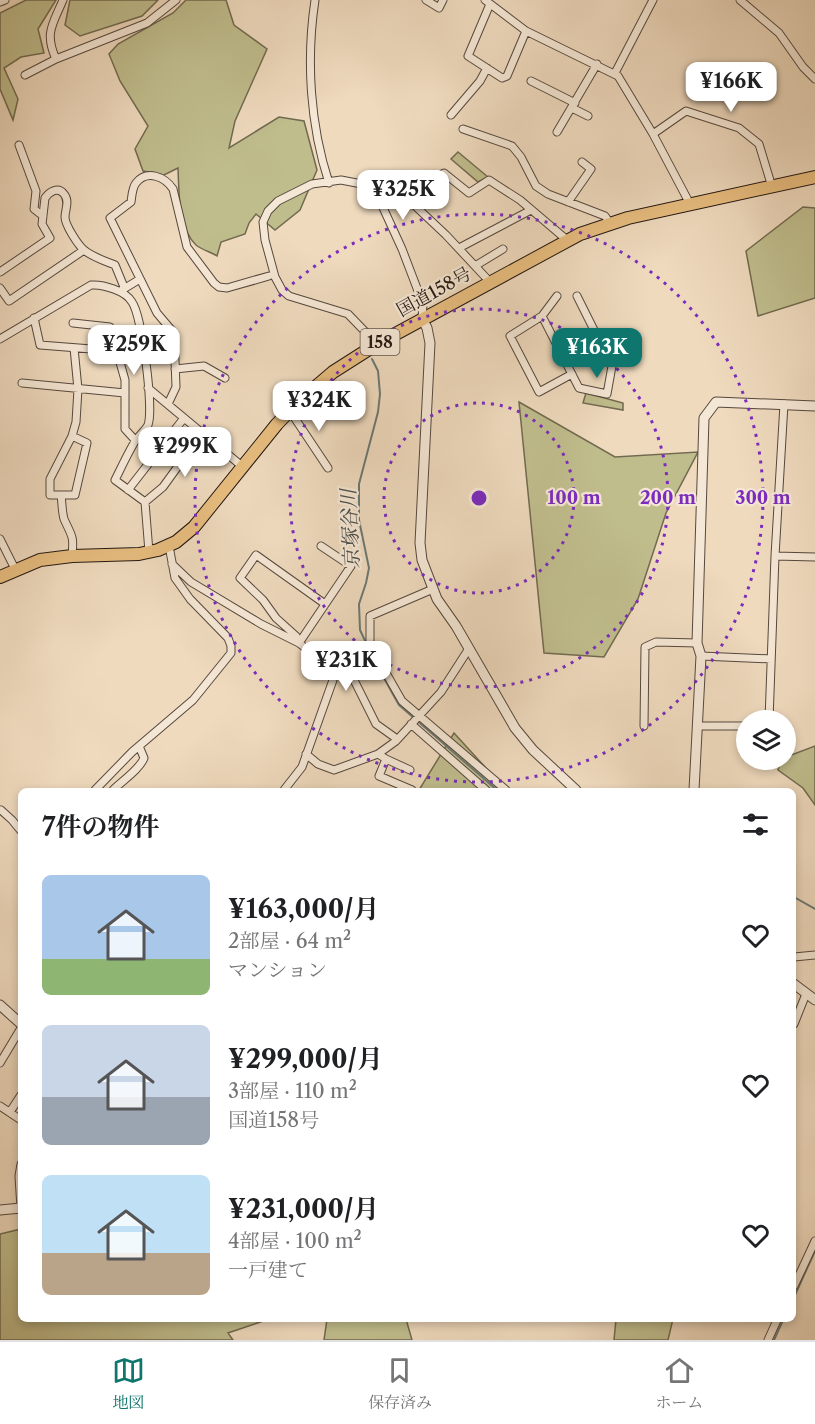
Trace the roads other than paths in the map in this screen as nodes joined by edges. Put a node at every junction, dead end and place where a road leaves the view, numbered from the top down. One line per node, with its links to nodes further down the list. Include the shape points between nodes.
1 (5, 0): 9 (street)
2 (63, 0): 12 (street, via 50,33)
3 (176, 0): 12 (street, via 147,23)
4 (315, 0): 28 (street, via 310,87)
5 (426, 0): 6 (street, via 439,8)
6 (443, 0)
7 (653, 0): 15 (street)
8 (740, 0): 17 (street, via 779,33)
9 (0, 2)
10 (488, 2): 11 (street); 14 (street, via 468,56)
11 (526, 31): 13 (street); 14 (street, via 507,76 502,78)
12 (56, 59): 16 (street)
13 (597, 64): 15 (street); 19 (street)
14 (487, 68): 20 (street)
15 (615, 73): 24 (street)
16 (25, 75)
17 (815, 79)
18 (531, 81): 19 (street)
19 (573, 106): 21 (street); 23 (street)
20 (451, 115)
21 (588, 116)
22 (463, 129): 30 (street, via 512,146 536,186)
23 (557, 132)
24 (653, 134): 29 (street, via 686,111 739,128 759,144); 31 (street)
25 (19, 145): 33 (street, via 36,192 34,209)
26 (582, 162): 30 (street, via 591,169)
27 (815, 177): 29 (highway, 国道158号 / 158)
28 (329, 183): 50 (street, via 341,180 374,188 423,304); 53 (street, via 312,184 278,201 268,211 263,228 275,277 289,296 348,314)
29 (772, 187): 31 (highway, 国道158号 / 158)
30 (568, 202): 34 (street, via 605,216)
31 (690, 204): 34 (highway, 国道158号 / 158)
32 (531, 210): 35 (street); 36 (street); 36 (street, via 489,180 469,193 444,173 428,182 411,202)
33 (43, 216): 38 (street, via 46,196 61,191 67,200 66,224); 40 (street, via 42,224 50,238)
34 (610, 223): 35 (highway, 国道158号 / 158)
35 (567, 240): 43 (highway, 国道158号 / 158)
36 (459, 248): 39 (street)
37 (503, 249): 39 (street)
38 (84, 250): 44 (street, via 9,301); 45 (street, via 114,265)
39 (475, 266): 43 (street)
40 (0, 272)
41 (269, 276): 42 (street, via 227,288 214,283 187,247 173,189 165,179 153,176 135,184 131,202 110,218)
42 (140, 279): 45 (street); 56 (street, via 157,313 174,333)
43 (490, 282): 50 (highway, 国道158号 / 158)
44 (0, 288)
45 (122, 290): 49 (street, via 91,285); 60 (street, via 134,303)
46 (557, 296): 48 (street)
47 (577, 297): 57 (street, via 612,366 607,394 579,388)
48 (542, 316): 57 (street); 57 (street, via 510,336 538,392)
49 (34, 318): 52 (street); 54 (street, via 40,345)
50 (422, 319): 53 (highway, 国道158号 / 158); 86 (street, via 430,343 420,543)
51 (73, 323): 55 (street, via 110,327)
52 (0, 339)
53 (376, 344): 66 (highway, 国道158号 / 158, via 333,372)
54 (74, 348): 55 (street); 61 (street)
55 (117, 351): 62 (street)
56 (175, 369): 58 (street, via 204,366); 63 (street, via 176,387)
57 (572, 374)
58 (225, 378)
59 (22, 383): 61 (street)
60 (148, 388): 63 (street); 70 (street, via 148,424)
61 (78, 389): 62 (street); 69 (street)
62 (125, 393): 70 (street, via 125,429)
63 (168, 404): 67 (street)
64 (784, 404): 65 (street); 81 (street); 89 (street, via 716,402 704,418)
65 (815, 406)
66 (290, 411): 71 (highway, 国道158号 / 158); 72 (street)
67 (184, 418): 68 (street); 73 (street)
68 (202, 433): 71 (street); 75 (street, via 163,487)
69 (72, 436): 74 (street, via 50,479 50,495); 74 (street, via 87,443 75,495)
70 (135, 440): 73 (street, via 115,480)
71 (243, 466): 77 (highway, 国道158号 / 158, via 189,533)
72 (328, 468)
73 (128, 490): 75 (street)
74 (61, 495): 80 (street, via 64,518 73,538)
75 (146, 502): 79 (street)
76 (0, 539): 84 (street)
77 (169, 546): 79 (highway, 国道158号 / 158); 83 (street)
78 (321, 546): 87 (street, via 351,566)
79 (149, 552): 80 (highway, 国道158号 / 158)
80 (72, 556): 84 (highway, 国道158号 / 158, via 40,560)
81 (775, 556): 82 (street); 93 (street)
82 (815, 557)
83 (172, 564): 88 (street, via 191,582); 100 (street, via 179,585 228,638 231,653 193,700)
84 (15, 569): 85 (highway, 国道158号 / 158)
85 (0, 577)
86 (433, 589): 90 (street); 91 (street, via 370,615 370,645)
87 (325, 604): 88 (street); 88 (street, via 256,555 240,578)
88 (299, 643): 101 (street, via 330,666 334,675)
89 (697, 643): 92 (street); 96 (street, via 656,642 645,648)
90 (468, 650): 95 (street, via 441,692); 111 (street, via 522,738)
91 (375, 653): 95 (street); 99 (street, via 347,666 376,724)
92 (701, 656): 93 (street); 97 (street)
93 (771, 659): 94 (street)
94 (769, 710)
95 (415, 719): 99 (street); 109 (street); 110 (street)
96 (644, 726)
97 (697, 726): 98 (street); 112 (street)
98 (736, 726)
99 (397, 739): 102 (street)
100 (139, 746): 105 (street); 106 (street, via 144,758 141,765)
101 (306, 754): 102 (street, via 334,770); 107 (street, via 298,774)
102 (378, 754): 103 (street)
103 (386, 759): 104 (street); 108 (street, via 379,776)
104 (410, 770)
105 (97, 788)
106 (115, 788)
107 (286, 788)
108 (407, 788)
109 (484, 788)
110 (503, 788)
111 (574, 788)
112 (694, 788)
113 (0, 810): 114 (street)
114 (18, 827)
115 (815, 955): 116 (street)
116 (796, 957)
117 (796, 986): 118 (street)
118 (806, 994): 119 (street); 121 (street)
119 (815, 1000)
120 (0, 1005): 122 (street)
121 (796, 1019)
122 (18, 1023)
123 (18, 1031): 124 (street)
124 (0, 1063)
125 (18, 1100): 127 (street)
126 (0, 1106): 127 (street)
127 (10, 1112): 128 (street)
128 (18, 1118)
129 (18, 1208): 130 (street)
130 (0, 1210)
131 (815, 1241): 132 (street)
132 (796, 1282)
133 (776, 1322): 134 (street)
134 (768, 1340)

